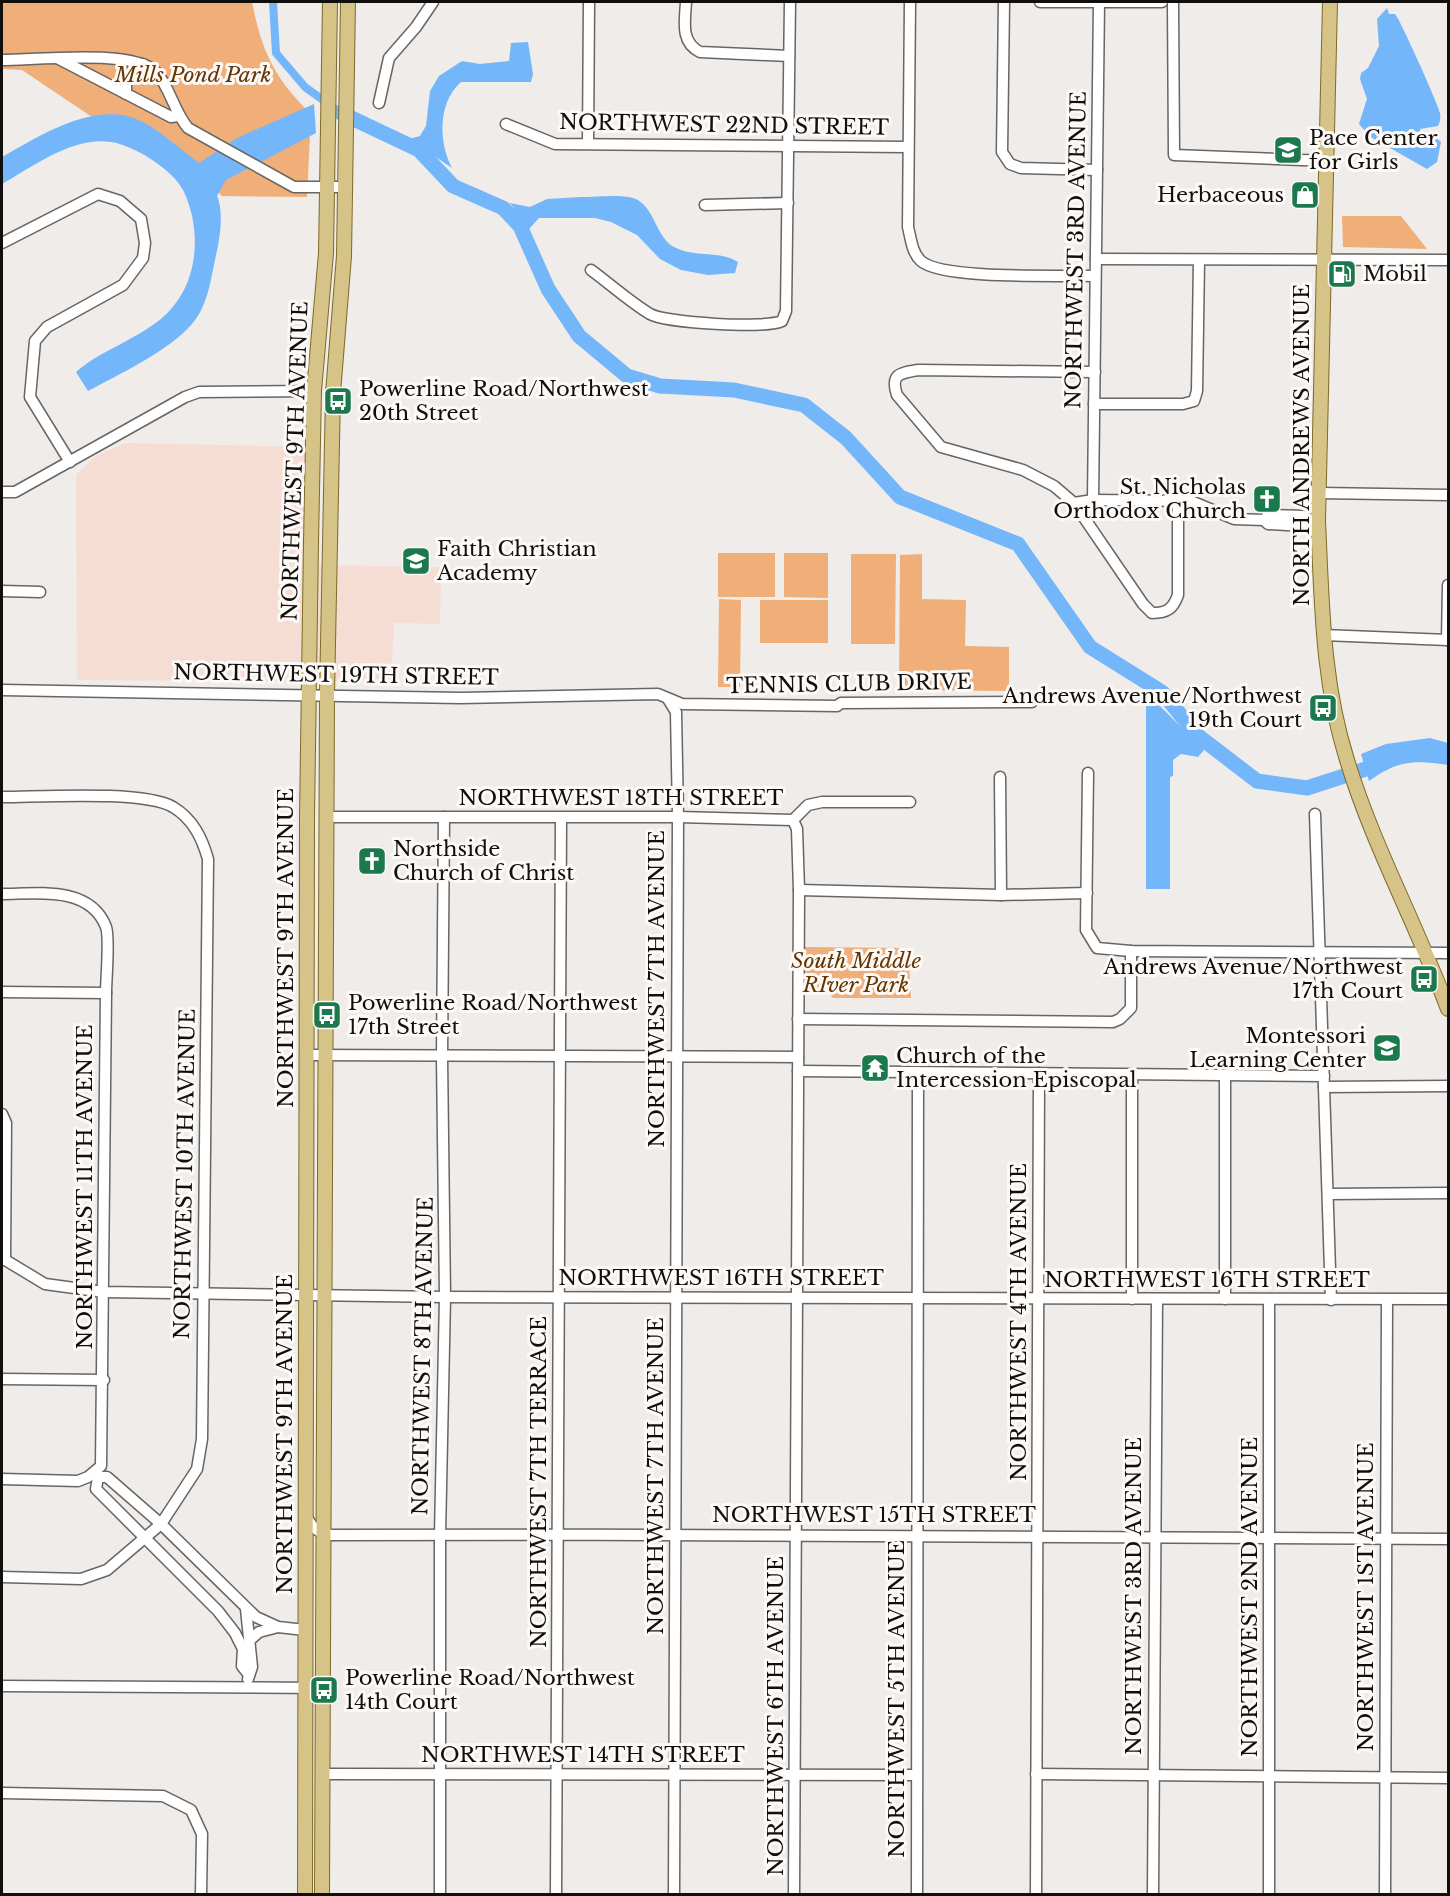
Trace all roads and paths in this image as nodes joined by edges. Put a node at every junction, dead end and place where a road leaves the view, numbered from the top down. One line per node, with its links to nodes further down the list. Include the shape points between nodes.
1 (330, 2): 27 (main road, NORTHWEST 9TH AVENUE)
2 (348, 2): 28 (main road, NORTHWEST 9TH AVENUE)
3 (433, 2): 19 (street, via 389,58)
4 (589, 2): 22 (street)
5 (686, 2): 14 (street, via 685,36 690,47 700,52)
6 (790, 2): 14 (street)
7 (910, 2): 24 (street)
8 (1004, 2): 26 (street, via 1002,152 1010,164 1022,168)
9 (1040, 2): 10 (street)
10 (1099, 2): 11 (street); 26 (street, NORTHWEST 3RD AVENUE)
11 (1162, 2)
12 (1173, 2): 25 (street, via 1174,155)
13 (1330, 2): 25 (main road, NORTH ANDREWS AVENUE)
14 (789, 56): 23 (street)
15 (56, 58): 16 (street); 17 (street); 18 (street)
16 (2, 60)
17 (143, 64): 18 (street, via 130,73); 20 (street, via 156,73)
18 (126, 94): 20 (street, via 171,117)
19 (380, 103)
20 (178, 116): 27 (street, via 188,128 294,186)
21 (506, 124): 22 (street, NORTHWEST 22ND STREET, via 555,144)
22 (588, 143): 23 (street, NORTHWEST 22ND STREET)
23 (789, 145): 24 (street, NORTHWEST 22ND STREET); 29 (street)
24 (908, 147): 37 (street, via 909,227 914,251 922,262 956,273)
25 (1327, 160): 33 (main road, NORTH ANDREWS AVENUE)
26 (1097, 170): 32 (street, NORTHWEST 3RD AVENUE)
27 (327, 187): 28 (street); 38 (main road, NORTHWEST 9TH AVENUE)
28 (346, 188): 41 (main road, NORTHWEST 9TH AVENUE)
29 (788, 203): 30 (street); 36 (street, via 786,311 782,321 773,325 652,315)
30 (705, 205)
31 (2, 243): 44 (street, via 98,194 120,201 141,219 143,258 123,285 47,327 35,341 30,397)
32 (1096, 259): 34 (street); 37 (street, NORTHWEST 3RD AVENUE)
33 (1324, 259): 34 (street); 35 (street); 46 (main road, NORTH ANDREWS AVENUE)
34 (1199, 260): 42 (street, via 1194,401)
35 (1449, 260)
36 (591, 270)
37 (1095, 276): 39 (street, NORTHWEST 3RD AVENUE)
38 (317, 363): 40 (main road, NORTHWEST 9TH AVENUE); 41 (main road)
39 (1095, 372): 42 (street, NORTHWEST 3RD AVENUE); 50 (street, via 918,370 896,376 893,385 941,447 1023,470 1054,486)
40 (314, 392): 43 (main road, via 323,399); 44 (street, via 199,392); 58 (main road, NORTHWEST 9TH AVENUE)
41 (333, 393): 43 (main road, NORTHWEST 9TH AVENUE)
42 (1094, 404): 48 (street, NORTHWEST 3RD AVENUE)
43 (332, 421): 59 (main road, NORTHWEST 9TH AVENUE)
44 (70, 462): 45 (street, via 15,492)
45 (2, 492)
46 (1319, 493): 47 (street); 51 (main road, NORTH ANDREWS AVENUE)
47 (1449, 495)
48 (1093, 500): 49 (street); 50 (street)
49 (1178, 500): 50 (street, via 1178,595 1167,612 1152,613); 51 (street, via 1191,501 1234,519 1264,520 1268,515 1304,516)
50 (1074, 503)
51 (1314, 521): 55 (main road, NORTH ANDREWS AVENUE)
52 (1449, 585): 56 (street)
53 (2, 591): 54 (street)
54 (40, 592)
55 (1323, 635): 56 (street); 78 (main road, NORTH ANDREWS AVENUE, via 1346,758)
56 (1448, 640)
57 (2, 690): 58 (street, NORTHWEST 19TH STREET)
58 (310, 694): 59 (street, NORTHWEST 19TH STREET); 84 (main road, NORTHWEST 9TH AVENUE)
59 (327, 694): 60 (street, NORTHWEST 19TH STREET, via 461,698 658,694); 67 (main road, NORTHWEST 9TH AVENUE)
60 (668, 699): 61 (street, TENNIS CLUB DRIVE, via 682,704 837,706); 69 (street, NORTHWEST 7TH AVENUE, via 676,712)
61 (1032, 702)
62 (1088, 773): 73 (street)
63 (1000, 777): 75 (street)
64 (2, 797): 102 (street, NORTHWEST 10TH AVENUE, via 147,798 172,807 188,819 201,837 208,859)
65 (910, 802): 71 (street, NORTHWEST 18TH STREET, via 822,802 808,805)
66 (1315, 814): 77 (street)
67 (326, 817): 68 (street, NORTHWEST 18TH STREET); 85 (main road, NORTHWEST 9TH AVENUE)
68 (444, 817): 70 (street, NORTHWEST 18TH STREET); 88 (street, NORTHWEST 8TH AVENUE)
69 (678, 817): 70 (street, NORTHWEST 18TH STREET); 71 (street, NORTHWEST 18TH STREET); 86 (street, NORTHWEST 7TH AVENUE)
70 (561, 818): 89 (street, NORTHWEST 7TH TERRACE)
71 (793, 819): 72 (street, NORTHWEST 6TH AVENUE, via 797,828)
72 (799, 890): 75 (street); 83 (street, NORTHWEST 6TH AVENUE)
73 (1087, 893): 75 (street); 76 (street, via 1086,930 1090,940 1097,948)
74 (2, 894): 81 (street, NORTHWEST 11TH AVENUE, via 64,894 89,904 106,927)
75 (1001, 895)
76 (1131, 951): 77 (street); 83 (street, via 1131,1008 1120,1019)
77 (1320, 953): 78 (street); 95 (street)
78 (1427, 953): 79 (street); 82 (main road, NORTH ANDREWS AVENUE)
79 (1449, 953)
80 (2, 992): 81 (street)
81 (106, 993): 101 (street, NORTHWEST 11TH AVENUE)
82 (1449, 1009)
83 (798, 1019): 87 (street, NORTHWEST 6TH AVENUE)
84 (307, 1055): 85 (street); 103 (main road, NORTHWEST 9TH AVENUE)
85 (326, 1056): 88 (street); 104 (main road, NORTHWEST 9TH AVENUE)
86 (677, 1057): 87 (street); 89 (street); 108 (street, NORTHWEST 7TH AVENUE)
87 (798, 1057): 90 (street, NORTHWEST 6TH AVENUE)
88 (442, 1058): 89 (street); 105 (street, NORTHWEST 8TH AVENUE)
89 (559, 1058): 106 (street, NORTHWEST 7TH TERRACE)
90 (798, 1071): 91 (street); 107 (street, NORTHWEST 6TH AVENUE)
91 (918, 1072): 92 (street); 110 (street, NORTHWEST 5TH AVENUE)
92 (1039, 1073): 93 (street); 109 (street, NORTHWEST 4TH AVENUE)
93 (1132, 1074): 94 (street); 111 (street)
94 (1225, 1075): 95 (street); 113 (street)
95 (1324, 1081): 96 (street); 99 (street)
96 (1449, 1086)
97 (2, 1114): 100 (street, via 6,1123)
98 (1449, 1193): 99 (street)
99 (1329, 1194): 116 (street)
100 (3, 1259): 101 (street, NORTHWEST 16TH STREET, via 45,1284)
101 (104, 1292): 102 (street, NORTHWEST 16TH STREET); 119 (street, NORTHWEST 11TH AVENUE)
102 (204, 1293): 103 (street, NORTHWEST 16TH STREET); 123 (street, NORTHWEST 10TH AVENUE, via 200,1456 188,1486)
103 (306, 1294): 104 (street, NORTHWEST 16TH STREET); 122 (main road, NORTHWEST 9TH AVENUE)
104 (324, 1294): 105 (street, NORTHWEST 16TH STREET); 125 (main road, NORTHWEST 9TH AVENUE)
105 (445, 1297): 106 (street, NORTHWEST 16TH STREET); 126 (street, NORTHWEST 8TH AVENUE)
106 (560, 1297): 108 (street, NORTHWEST 16TH STREET); 127 (street, NORTHWEST 7TH TERRACE)
107 (797, 1297): 108 (street, NORTHWEST 16TH STREET); 110 (street, NORTHWEST 16TH STREET); 130 (street, NORTHWEST 6TH AVENUE)
108 (675, 1298): 124 (street, NORTHWEST 7TH AVENUE)
109 (1038, 1298): 110 (street, NORTHWEST 16TH STREET); 111 (street, NORTHWEST 16TH STREET); 129 (street, NORTHWEST 4TH AVENUE)
110 (916, 1299): 128 (street, NORTHWEST 5TH AVENUE)
111 (1132, 1299): 112 (street, NORTHWEST 16TH STREET)
112 (1157, 1299): 113 (street, NORTHWEST 16TH STREET); 131 (street, NORTHWEST 3RD AVENUE)
113 (1225, 1299): 115 (street, NORTHWEST 16TH STREET)
114 (1449, 1299): 117 (street, NORTHWEST 16TH STREET)
115 (1269, 1300): 116 (street, NORTHWEST 16TH STREET); 133 (street, NORTHWEST 2ND AVENUE)
116 (1331, 1300): 117 (street, NORTHWEST 16TH STREET)
117 (1387, 1300): 134 (street, NORTHWEST 1ST AVENUE)
118 (2, 1379): 119 (street)
119 (104, 1380): 120 (street, NORTHWEST 11TH AVENUE, via 101,1466)
120 (96, 1475): 121 (street, via 78,1481); 123 (street, via 107,1477); 132 (street, via 96,1489)
121 (2, 1479)
122 (307, 1518): 125 (street); 139 (main road, NORTHWEST 9TH AVENUE)
123 (161, 1524): 132 (street); 137 (street)
124 (676, 1534): 127 (street, NORTHWEST 15TH STREET); 130 (street, NORTHWEST 15TH STREET); 148 (street, NORTHWEST 7TH AVENUE)
125 (323, 1535): 126 (street, NORTHWEST 15TH STREET); 145 (main road, NORTHWEST 9TH AVENUE)
126 (440, 1535): 127 (street, NORTHWEST 15TH STREET); 152 (street, NORTHWEST 8TH AVENUE)
127 (557, 1535): 147 (street, NORTHWEST 7TH TERRACE)
128 (916, 1535): 129 (street, NORTHWEST 15TH STREET); 130 (street, NORTHWEST 15TH STREET); 151 (street, NORTHWEST 5TH AVENUE)
129 (1038, 1535): 131 (street, NORTHWEST 15TH STREET); 150 (street, NORTHWEST 4TH AVENUE)
130 (796, 1536): 149 (street, NORTHWEST 6TH AVENUE)
131 (1154, 1536): 133 (street, NORTHWEST 15TH STREET); 153 (street, NORTHWEST 3RD AVENUE)
132 (146, 1537): 136 (street, via 107,1570 81,1579); 141 (street, via 235,1633 243,1649 242,1666)
133 (1270, 1538): 134 (street, NORTHWEST 15TH STREET); 154 (street, NORTHWEST 2ND AVENUE)
134 (1385, 1538): 135 (street, NORTHWEST 15TH STREET); 155 (street, NORTHWEST 1ST AVENUE)
135 (1449, 1539)
136 (2, 1577)
137 (246, 1609): 138 (street); 140 (street)
138 (278, 1627): 139 (street); 140 (street, via 259,1632)
139 (305, 1630): 144 (main road, NORTHWEST 9TH AVENUE)
140 (251, 1639): 141 (street)
141 (249, 1675): 143 (street)
142 (2, 1686): 143 (street)
143 (247, 1687): 144 (street)
144 (305, 1688): 145 (street); 159 (main road, NORTHWEST 9TH AVENUE)
145 (323, 1688): 146 (main road, NORTHWEST 9TH AVENUE)
146 (323, 1774): 152 (street, NORTHWEST 14TH STREET); 160 (main road, NORTHWEST 9TH AVENUE)
147 (556, 1774): 148 (street, NORTHWEST 14TH STREET); 152 (street, NORTHWEST 14TH STREET); 162 (street, NORTHWEST 7TH TERRACE)
148 (675, 1774): 149 (street, NORTHWEST 14TH STREET); 163 (street, NORTHWEST 7TH AVENUE)
149 (794, 1774): 151 (street, NORTHWEST 14TH STREET); 164 (street, NORTHWEST 6TH AVENUE)
150 (1036, 1774): 153 (street); 166 (street, NORTHWEST 4TH AVENUE)
151 (916, 1775): 165 (street, NORTHWEST 5TH AVENUE)
152 (441, 1776): 161 (street, NORTHWEST 8TH AVENUE)
153 (1152, 1776): 154 (street); 167 (street, NORTHWEST 3RD AVENUE)
154 (1270, 1776): 155 (street); 168 (street, NORTHWEST 2ND AVENUE)
155 (1386, 1778): 156 (street); 169 (street, NORTHWEST 1ST AVENUE)
156 (1449, 1778)
157 (2, 1793): 158 (street, via 163,1796 191,1810 202,1834)
158 (201, 1894)
159 (305, 1894)
160 (322, 1894)
161 (440, 1894)
162 (556, 1894)
163 (674, 1894)
164 (794, 1894)
165 (917, 1894)
166 (1036, 1894)
167 (1154, 1894)
168 (1269, 1894)
169 (1385, 1894)

